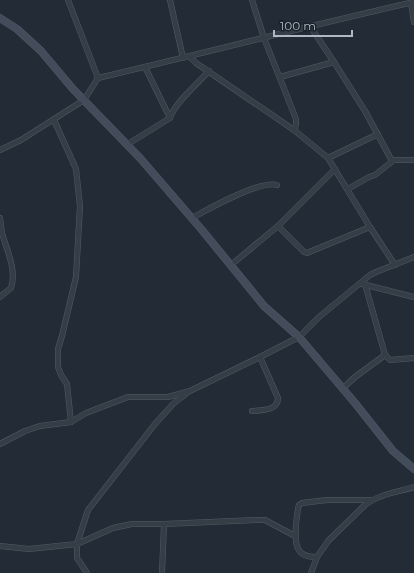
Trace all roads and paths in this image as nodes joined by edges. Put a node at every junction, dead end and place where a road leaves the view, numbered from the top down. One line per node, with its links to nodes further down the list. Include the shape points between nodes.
1 (68, 0): 15 (street)
2 (170, 0): 10 (street)
3 (252, 0): 8 (street)
4 (412, 2): 6 (street); 7 (street)
5 (0, 18): 16 (street, via 41,50)
6 (414, 22)
7 (310, 26): 8 (street); 11 (street)
8 (264, 38): 9 (street); 14 (street)
9 (189, 56): 10 (street); 13 (street)
10 (183, 58): 12 (street)
11 (334, 62): 14 (street); 20 (street)
12 (145, 67): 15 (street); 17 (street)
13 (209, 72): 17 (street, via 180,103); 19 (street)
14 (280, 77): 19 (street, via 296,119)
15 (98, 78): 16 (street)
16 (84, 100): 18 (street); 21 (street)
17 (170, 118): 21 (street)
18 (54, 120): 22 (street); 46 (street, via 76,169 80,206 76,277 59,343 58,357 61,375 68,384)
19 (294, 130): 23 (street)
20 (378, 134): 23 (street); 25 (street)
21 (128, 144): 30 (street)
22 (0, 150)
23 (328, 158): 26 (street)
24 (414, 160): 25 (street)
25 (392, 161): 28 (street, via 375,175)
26 (335, 169): 28 (street); 31 (street)
27 (277, 185): 30 (street, via 263,185 221,202)
28 (348, 189): 32 (street)
29 (0, 218): 37 (street, via 13,276 10,288)
30 (192, 218): 34 (street)
31 (278, 226): 32 (street, via 307,253); 34 (street)
32 (370, 227): 35 (street)
33 (414, 257): 35 (street)
34 (230, 265): 39 (street, via 264,306)
35 (395, 265): 36 (street, via 376,272)
36 (362, 284): 38 (street); 39 (street, via 319,317); 40 (street)
37 (0, 297)
38 (414, 297)
39 (298, 337): 41 (street); 43 (street)
40 (385, 355): 42 (street, via 390,360); 43 (street)
41 (260, 357): 44 (street); 45 (street, via 278,402 272,408)
42 (414, 358)
43 (342, 388): 48 (street, via 393,451)
44 (190, 391): 46 (street, via 168,397 128,397 86,413); 53 (street, via 178,399 155,424 90,508)
45 (252, 411)
46 (71, 422): 47 (street, via 40,426)
47 (0, 444)
48 (414, 469)
49 (414, 488): 50 (street)
50 (371, 500): 52 (street, via 302,503 298,509); 55 (street, via 336,533)
51 (164, 524): 52 (street, via 265,520); 53 (street, via 132,524 113,528); 57 (street)
52 (295, 536): 55 (street, via 296,545 303,555)
53 (77, 544): 54 (street, via 29,548); 56 (street, via 77,558)
54 (0, 546)
55 (317, 557): 58 (street)
56 (87, 573)
57 (162, 573)
58 (311, 573)

